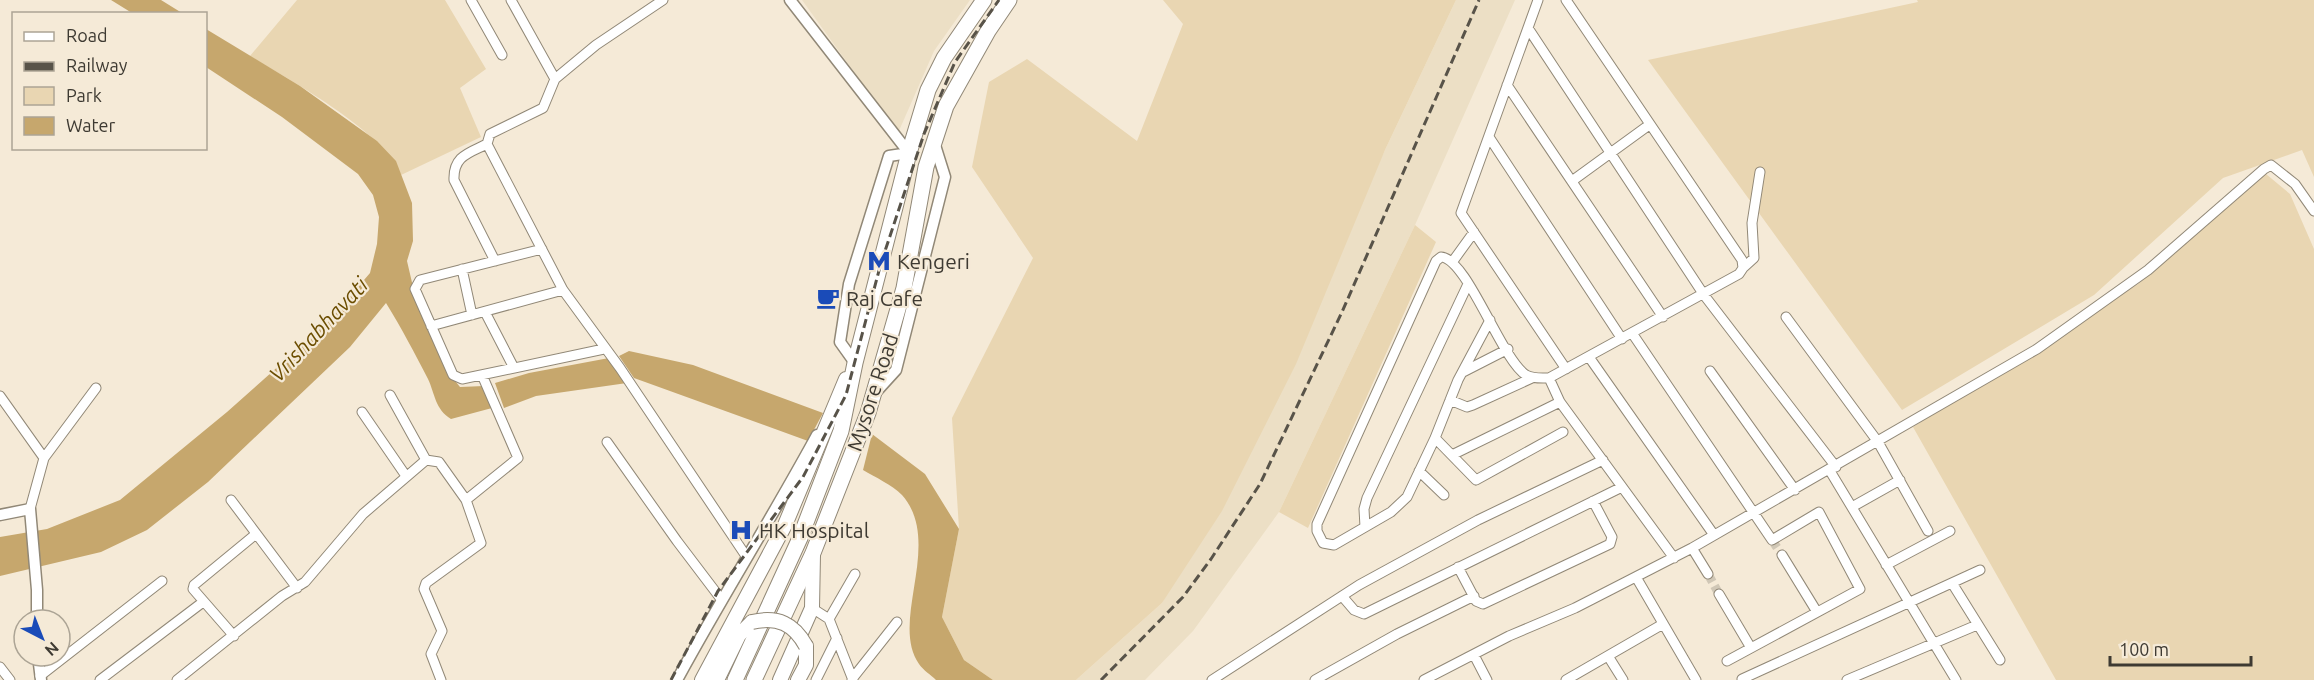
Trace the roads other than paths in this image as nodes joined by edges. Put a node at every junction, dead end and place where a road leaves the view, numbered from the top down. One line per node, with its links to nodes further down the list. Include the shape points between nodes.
1 (471, 0): 10 (street)
2 (511, 0): 11 (street)
3 (663, 0): 11 (street, via 596,45)
4 (790, 0): 16 (street)
5 (984, 0): 16 (highway, Mysore Road, via 944,58 928,90)
6 (1009, 0): 84 (highway, Mysore Road, via 946,106 926,167 904,288 873,395)
7 (1538, 0): 9 (street)
8 (1566, 0): 13 (street)
9 (1528, 28): 12 (street); 17 (street)
10 (502, 55)
11 (555, 79): 15 (street, via 543,108 490,134)
12 (1508, 85): 14 (street); 19 (street)
13 (1649, 125): 17 (street); 25 (street, via 1742,260)
14 (1489, 137): 21 (street, via 1461,213); 37 (street)
15 (487, 144): 22 (street); 23 (street, via 460,157 454,180)
16 (909, 153): 41 (highway, Mysore Road); 41 (street, via 889,156 849,284 840,342)
17 (1611, 153): 19 (street); 29 (street)
18 (1760, 172): 25 (street, via 1752,223 1754,258)
19 (1572, 181): 32 (street)
20 (2314, 211): 59 (street, via 2295,184 2271,165 2264,168 2148,270 2037,349)
21 (1474, 232): 24 (street); 43 (street)
22 (542, 249): 23 (street); 28 (street)
23 (495, 261): 26 (street)
24 (1453, 261): 27 (street); 78 (street, via 1442,257 1436,261 1317,531 1328,546)
25 (1743, 268): 29 (street)
26 (462, 269): 31 (street); 35 (street, via 416,284)
27 (1468, 284): 34 (street); 78 (street, via 1367,498)
28 (563, 290): 30 (street); 38 (street)
29 (1704, 295): 32 (street); 64 (street)
30 (485, 312): 31 (street); 42 (street)
31 (472, 315): 35 (street)
32 (1663, 317): 36 (street)
33 (1786, 317): 59 (street)
34 (1490, 320): 39 (street); 45 (street)
35 (430, 326): 48 (street, via 453,375)
36 (1632, 333): 37 (street); 76 (street)
37 (1622, 339): 40 (street)
38 (604, 349): 42 (street); 86 (street)
39 (1508, 349): 45 (street); 46 (street, via 1520,369)
40 (1589, 357): 43 (street); 82 (street)
41 (855, 363): 55 (main road); 130 (highway, Mysore Road, via 834,451)
42 (513, 368): 48 (street)
43 (1566, 369): 47 (street)
44 (1710, 371): 69 (street)
45 (1463, 372): 52 (street)
46 (1532, 378): 47 (street); 52 (street, via 1467,407)
47 (1549, 378): 53 (street)
48 (484, 379): 72 (street, via 518,458)
49 (96, 388): 61 (street)
50 (390, 395): 62 (street)
51 (0, 396): 61 (street)
52 (1450, 400): 57 (street)
53 (1560, 402): 60 (street); 63 (street)
54 (362, 412): 66 (street)
55 (827, 425): 86 (street, via 818,432); 128 (main road, via 785,525)
56 (1563, 432): 60 (street, via 1476,480)
57 (1435, 438): 60 (street); 65 (street)
58 (607, 442): 100 (street)
59 (1878, 442): 64 (street); 67 (street)
60 (1454, 454)
61 (44, 458): 75 (street)
62 (426, 460): 66 (street); 72 (street, via 439,462)
63 (1603, 460): 68 (street); 98 (street, via 1478,520)
64 (1833, 469): 69 (street); 74 (street)
65 (1419, 471): 70 (street); 78 (street, via 1400,505)
66 (406, 476): 96 (street, via 363,514)
67 (1899, 480): 74 (street); 79 (street)
68 (1622, 487): 73 (street); 87 (street)
69 (1795, 490): 76 (street)
70 (1444, 495)
71 (231, 500): 81 (street)
72 (466, 500): 126 (street, via 481,543 424,589 442,631 431,654)
73 (1593, 501): 89 (street); 99 (street, via 1612,537 1610,544 1483,604)
74 (1852, 507): 88 (street)
75 (30, 512): 77 (street); 103 (street)
76 (1753, 513): 82 (street); 105 (street, via 1772,540 1819,512 1860,589)
77 (0, 515)
78 (1365, 527)
79 (1928, 531)
80 (1950, 531): 88 (street)
81 (256, 534): 96 (street); 101 (street, via 194,585 194,592)
82 (1714, 535): 83 (street)
83 (1692, 548): 87 (street); 92 (street)
84 (813, 553): 104 (main road); 131 (highway, Mysore Road)
85 (1782, 555): 105 (street)
86 (746, 556): 100 (street)
87 (1674, 558): 93 (street)
88 (1886, 565): 102 (street)
89 (1458, 567): 98 (street, via 1364,614 1354,610); 99 (street)
90 (1980, 570): 95 (street)
91 (855, 574): 106 (street)
92 (1708, 574)
93 (1636, 577): 108 (street); 114 (street)
94 (162, 581): 120 (street)
95 (1952, 583): 102 (street); 109 (street)
96 (297, 588): 110 (street)
97 (1719, 594): 113 (street)
98 (1342, 596): 135 (street)
99 (1474, 596): 136 (street)
100 (721, 598): 127 (street)
101 (203, 602): 110 (street); 124 (street)
102 (1909, 604): 112 (street); 141 (street)
103 (37, 608)
104 (812, 608): 106 (street); 132 (main road)
105 (1817, 612): 113 (street)
106 (829, 619): 111 (street)
107 (897, 622): 121 (street)
108 (1663, 624): 115 (street); 140 (street)
109 (1977, 625): 112 (street); 116 (street)
110 (234, 636): 125 (street)
111 (837, 638): 121 (street); 134 (street)
112 (1933, 644): 142 (street); 143 (street)
113 (1751, 648): 117 (street)
114 (1474, 655): 119 (street); 138 (street)
115 (1608, 656): 122 (street); 139 (street)
116 (2000, 660)
117 (1726, 661)
118 (0, 667): 123 (street)
119 (1436, 677): 137 (street)
120 (40, 678)
121 (852, 679)
122 (1568, 679)
123 (10, 680)
124 (100, 680)
125 (177, 680)
126 (441, 680)
127 (677, 680)
128 (702, 680)
129 (717, 680): 133 (main road, bridge, via 739,635 752,622 766,618 789,624 806,646 806,665)
130 (735, 680)
131 (754, 680)
132 (780, 680)
133 (798, 680)
134 (816, 680)
135 (1212, 680)
136 (1315, 680)
137 (1424, 680)
138 (1487, 680)
139 (1623, 680)
140 (1696, 680)
141 (1742, 680)
142 (1846, 680)
143 (1956, 680)

